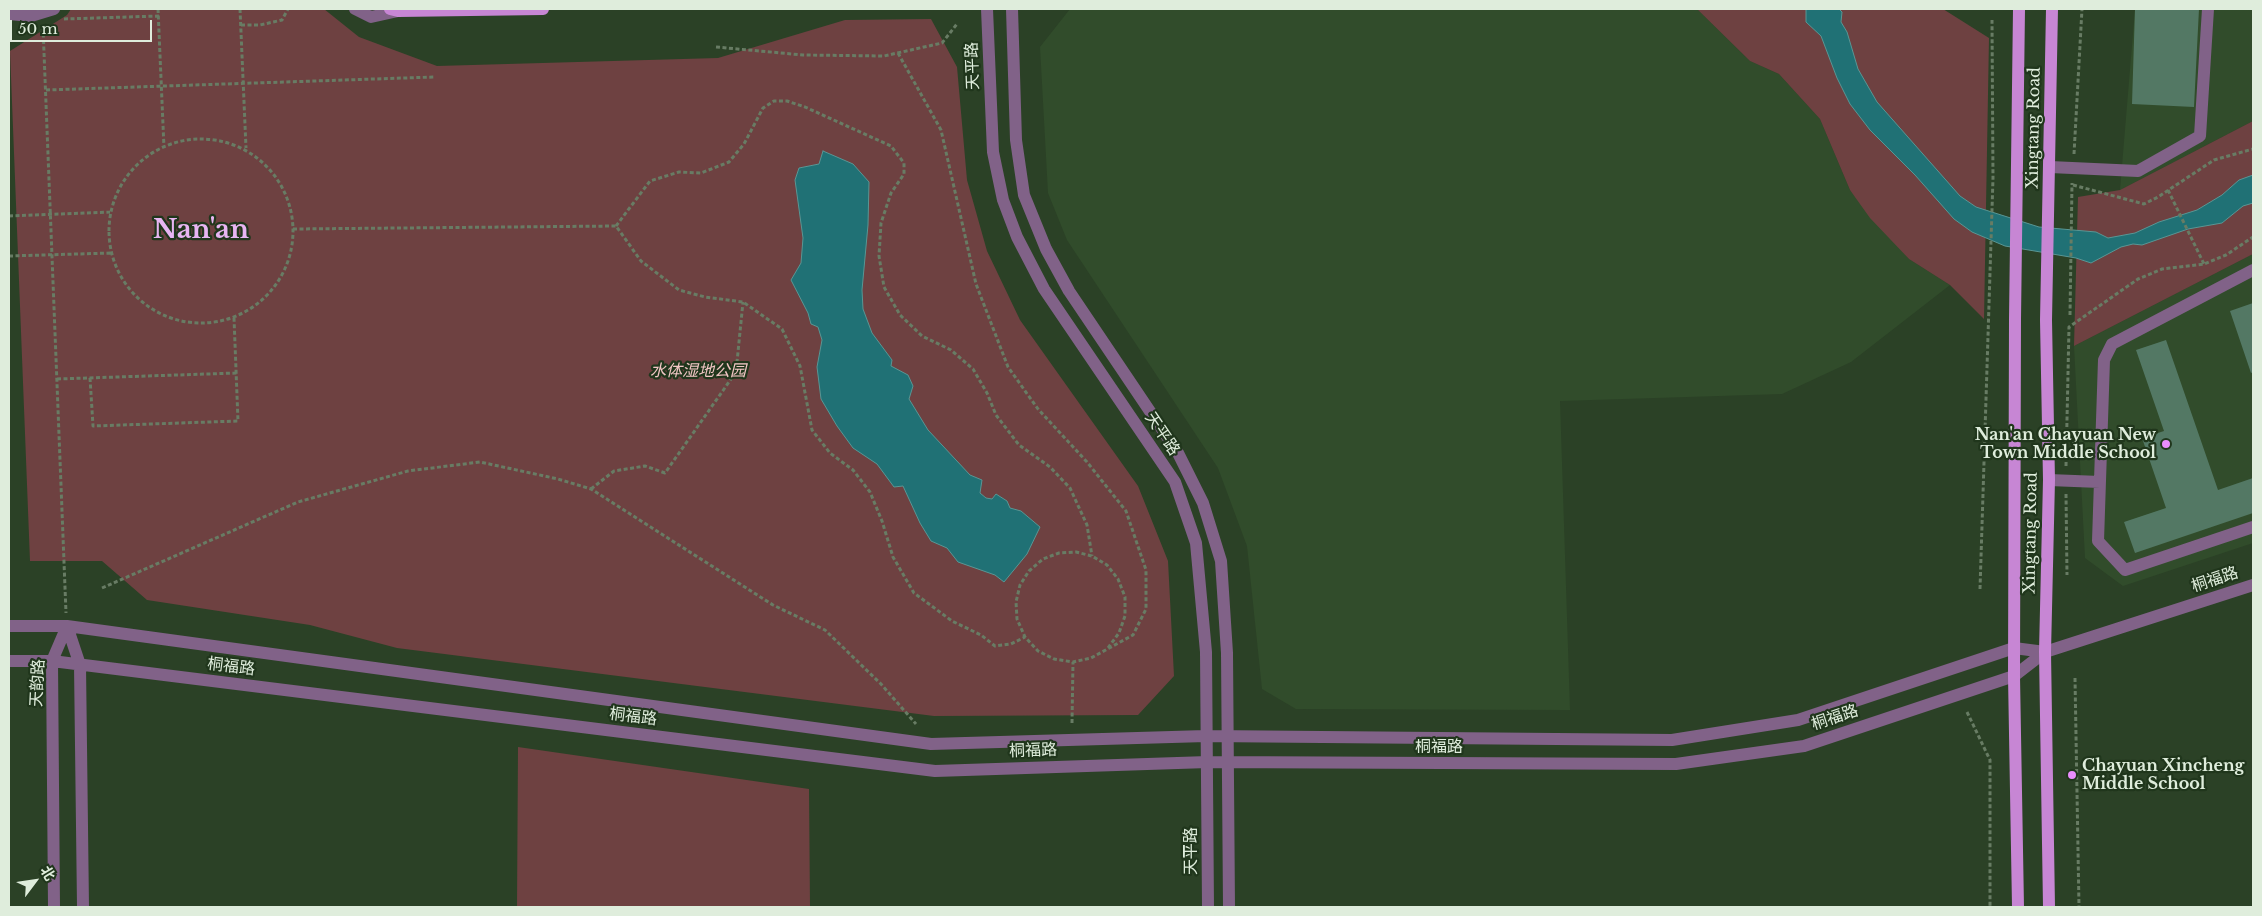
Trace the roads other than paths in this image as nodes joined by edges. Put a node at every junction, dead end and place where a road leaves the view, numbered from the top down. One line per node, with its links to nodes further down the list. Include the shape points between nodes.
1 (354, 9): 8 (street, via 370,17)
2 (543, 9): 8 (main road)
3 (986, 9): 25 (street, 天平路, via 993,152 1003,200 1044,289 1175,482 1196,543 1206,652)
4 (1012, 9): 26 (street, 天平路, via 1016,140 1024,195 1046,249 1069,291 1178,453 1203,503 1221,561)
5 (2052, 9): 11 (main road, Xingtang Road)
6 (2208, 9): 11 (street, via 2200,136 2138,171)
7 (48, 10): 10 (street, via 31,16)
8 (394, 10)
9 (2017, 13): 19 (main road, Xingtang Road)
10 (9, 14)
11 (2050, 168): 13 (main road, Xingtang Road, via 2046,320)
12 (2253, 270): 14 (street, via 2112,344 2104,360)
13 (2048, 480): 14 (street); 20 (main road, Xingtang Road)
14 (2100, 482): 15 (street, via 2098,541 2125,570)
15 (2253, 527)
16 (2253, 585): 20 (street, 桐福路)
17 (9, 626): 18 (street, 桐福路)
18 (67, 626): 22 (street, 天韵路); 23 (street); 25 (street, 桐福路, via 931,744)
19 (2014, 648): 20 (street, 桐福路); 24 (main road, Xingtang Road); 26 (street, 桐福路, via 1798,720 1672,740)
20 (2045, 652): 24 (street, 桐福路); 34 (main road, Xingtang Road)
21 (9, 661): 22 (street, 桐福路)
22 (52, 661): 23 (street, 桐福路); 29 (street, 天韵路)
23 (80, 665): 27 (street, 桐福路, via 934,771); 30 (street)
24 (2014, 676): 28 (street, 桐福路, via 1804,746 1676,764); 33 (main road, Xingtang Road)
25 (1206, 736): 26 (street, 桐福路); 27 (street, 天平路)
26 (1226, 736): 28 (street, 天平路)
27 (1208, 762): 28 (street, 桐福路); 31 (street, 天平路)
28 (1226, 762): 32 (street, 天平路)
29 (54, 907)
30 (83, 907)
31 (1208, 907)
32 (1229, 907)
33 (2018, 907)
34 (2050, 907)

